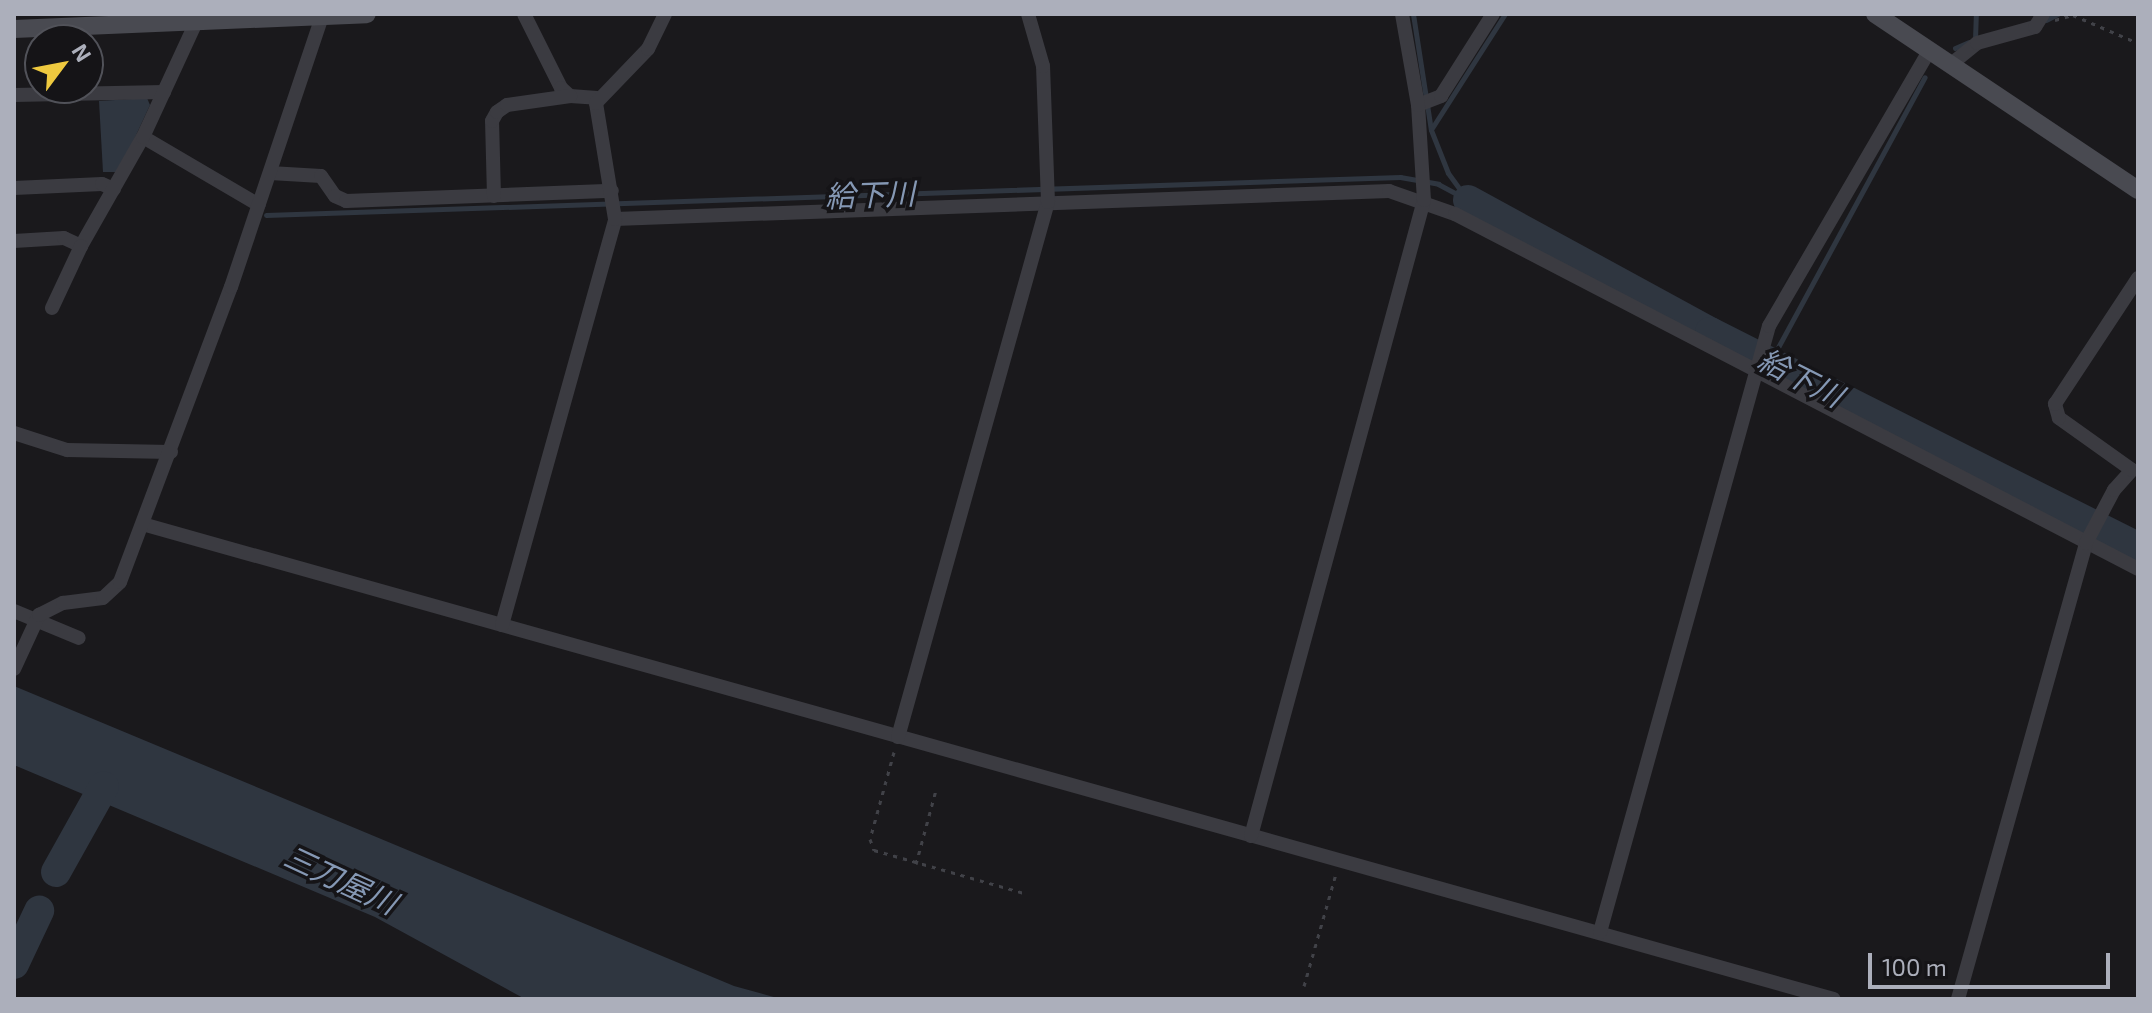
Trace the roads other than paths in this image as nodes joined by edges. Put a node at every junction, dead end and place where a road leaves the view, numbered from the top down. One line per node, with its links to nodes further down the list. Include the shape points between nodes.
1 (367, 14): 8 (main road)
2 (524, 14): 16 (street)
3 (665, 14): 17 (street, via 648,49)
4 (1028, 14): 25 (street, via 1043,66)
5 (1402, 14): 18 (street)
6 (1493, 14): 18 (street, via 1444,92)
7 (1875, 14): 12 (main road)
8 (322, 17): 9 (main road); 20 (street)
9 (197, 20): 11 (main road); 14 (street)
10 (2039, 20): 13 (street, via 1977,43)
11 (14, 29)
12 (1929, 51): 23 (main road); 34 (street, via 1778,305)
13 (1955, 61)
14 (164, 92): 15 (street); 19 (street)
15 (14, 95)
16 (570, 96): 17 (street); 26 (street, via 507,105 497,112 492,121)
17 (597, 98): 24 (street)
18 (1424, 104): 27 (street)
19 (143, 137): 22 (street); 28 (street)
20 (270, 173): 26 (street, via 321,176 335,196 346,201); 28 (street)
21 (14, 188): 22 (street, via 102,184)
22 (114, 189): 31 (street)
23 (2138, 190)
24 (613, 193): 26 (street); 29 (street)
25 (1047, 193): 27 (street, via 1389,191); 29 (street); 46 (street)
26 (494, 196)
27 (1423, 196): 34 (street); 47 (street)
28 (259, 205): 36 (street)
29 (614, 215): 43 (street)
30 (14, 241): 31 (street, via 64,238)
31 (81, 246): 33 (street)
32 (2138, 278): 37 (street, via 2055,409 2059,418)
33 (52, 308)
34 (1758, 368): 39 (street); 48 (street)
35 (14, 433): 36 (street, via 67,450)
36 (171, 452): 38 (street)
37 (2135, 470): 39 (street, via 2114,490)
38 (146, 525): 42 (street, via 111,594 94,602 51,607); 43 (street)
39 (2086, 543): 40 (street); 50 (street)
40 (2138, 569)
41 (14, 611): 42 (street)
42 (34, 622): 44 (street); 45 (street)
43 (502, 625): 46 (street)
44 (79, 638)
45 (14, 669)
46 (898, 737): 47 (street)
47 (1251, 836): 48 (street)
48 (1600, 932): 49 (street)
49 (1834, 999)
50 (1958, 999)

